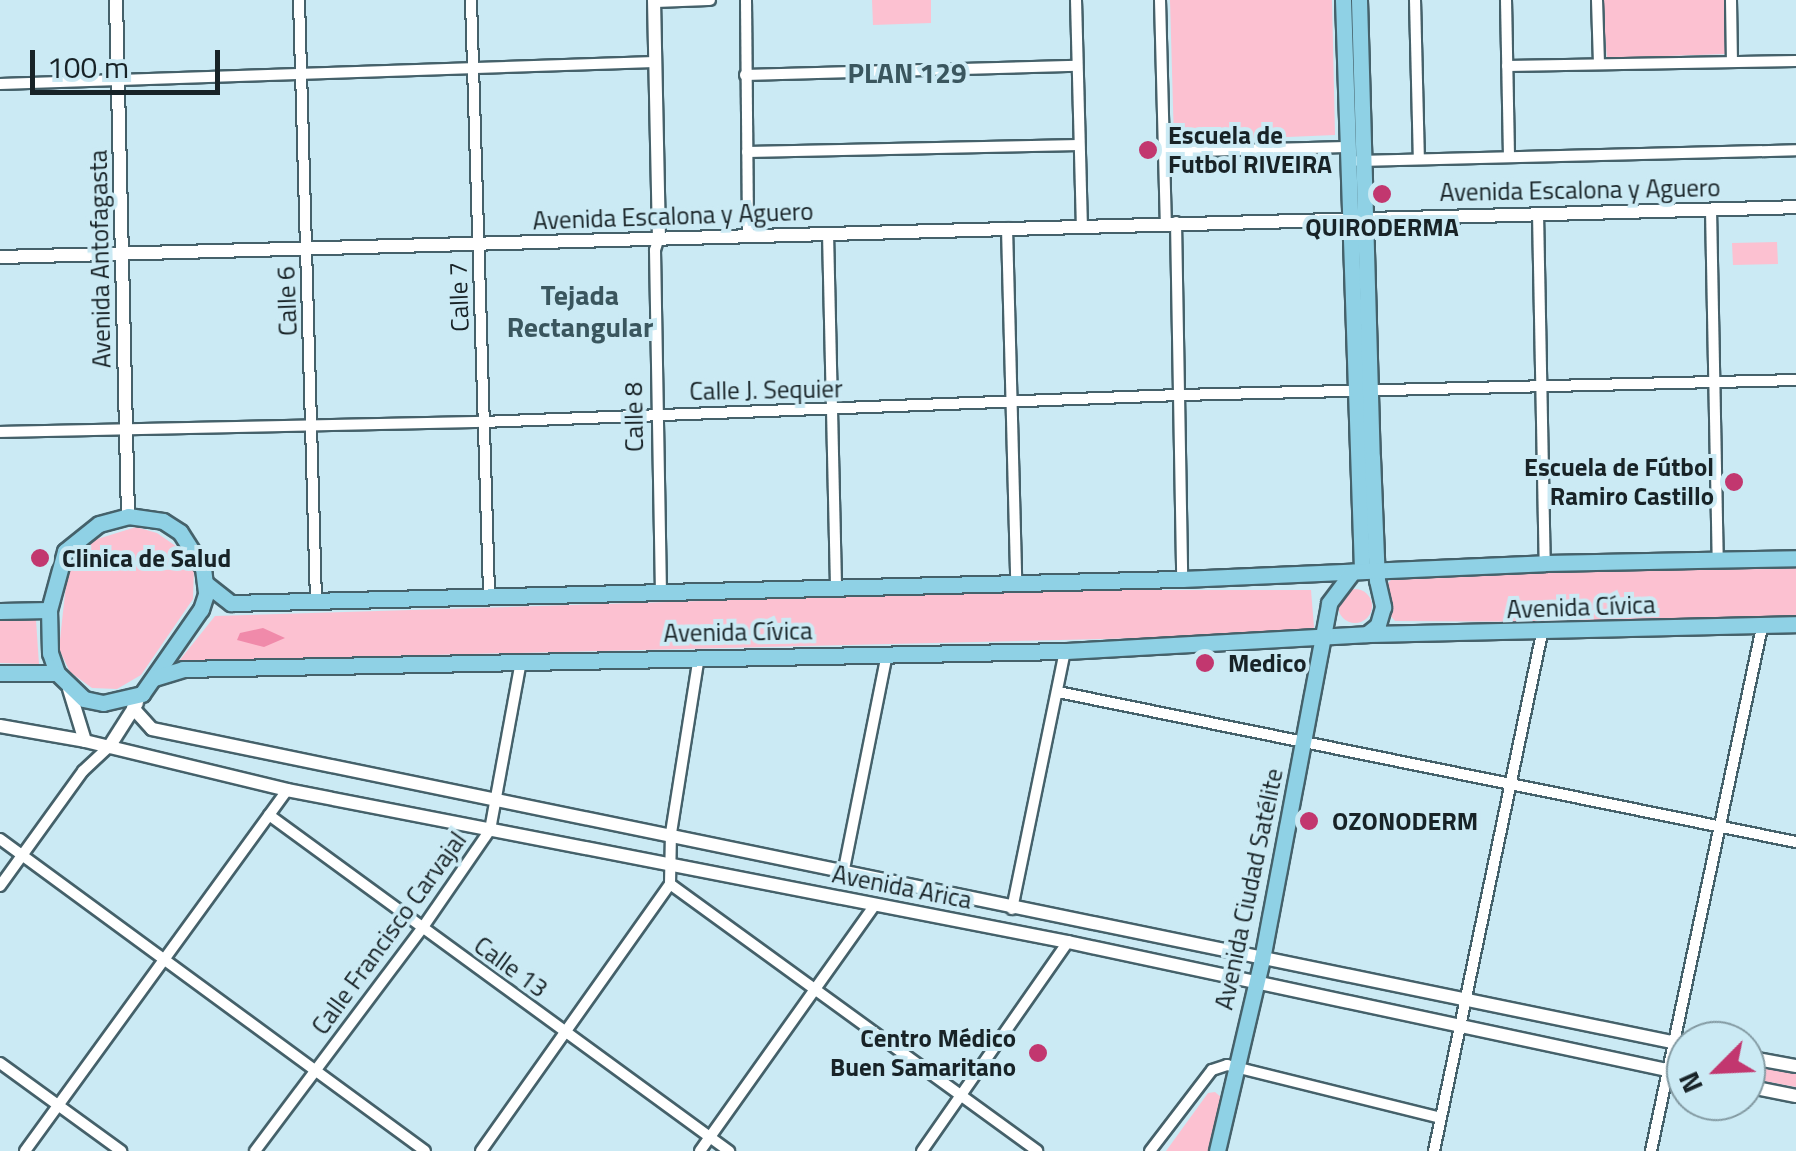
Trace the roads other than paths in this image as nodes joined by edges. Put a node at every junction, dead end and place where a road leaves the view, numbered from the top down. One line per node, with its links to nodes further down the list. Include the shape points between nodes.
1 (116, 0): 24 (street, Avenida Antofagasta)
2 (299, 0): 22 (street, Calle 6)
3 (471, 0): 21 (street, Calle 7)
4 (710, 0): 14 (street)
5 (746, 0): 23 (street)
6 (1076, 0): 19 (street)
7 (1160, 0): 29 (street)
8 (1343, 0): 30 (main road)
9 (1359, 0): 30 (main road)
10 (1415, 0): 32 (street)
11 (1506, 0): 20 (street)
12 (1597, 0): 18 (street)
13 (1731, 0): 17 (street)
14 (654, 1): 16 (street, Calle 8)
15 (1796, 61): 17 (street)
16 (655, 62): 21 (street); 42 (street, Calle 8)
17 (1732, 62): 18 (street)
18 (1599, 64): 20 (street)
19 (1077, 66): 23 (street); 26 (street)
20 (1507, 66): 31 (street)
21 (471, 70): 22 (street); 43 (street, Calle 7)
22 (301, 75): 24 (street); 44 (street, Calle 6)
23 (745, 75): 28 (street)
24 (118, 81): 25 (street); 45 (street, Avenida Antofagasta)
25 (0, 84)
26 (1079, 144): 28 (street); 38 (street)
27 (1796, 150): 31 (street)
28 (747, 152): 40 (street)
29 (1164, 152): 30 (street); 37 (street)
30 (1352, 156): 32 (street); 36 (main road)
31 (1509, 157): 32 (street)
32 (1418, 159)
33 (1796, 207): 34 (street, Avenida Escalona y Aguero)
34 (1712, 209): 35 (street, Avenida Escalona y Aguero); 48 (street)
35 (1538, 213): 36 (street, Avenida Escalona y Aguero); 49 (street)
36 (1356, 218): 37 (street, Avenida Escalona y Aguero); 50 (main road)
37 (1171, 222): 38 (street, Avenida Escalona y Aguero); 51 (street)
38 (1082, 225): 39 (street, Avenida Escalona y Aguero)
39 (1007, 228): 41 (street, Avenida Escalona y Aguero); 52 (street)
40 (748, 233): 41 (street, Avenida Escalona y Aguero); 42 (street, Avenida Escalona y Aguero)
41 (828, 234): 53 (street)
42 (659, 237): 43 (street, Avenida Escalona y Aguero); 54 (street, Calle 8)
43 (477, 245): 44 (street, Avenida Escalona y Aguero); 55 (street, Calle 7)
44 (306, 247): 45 (street, Avenida Escalona y Aguero); 56 (street, Calle 6)
45 (123, 253): 46 (street, Avenida Escalona y Aguero); 57 (street, Avenida Antofagasta)
46 (0, 257)
47 (1796, 380): 48 (street, Calle J. Sequier)
48 (1715, 382): 49 (street, Calle J. Sequier); 61 (street)
49 (1542, 385): 50 (street, Calle J. Sequier); 62 (street)
50 (1362, 390): 51 (street, Calle J. Sequier); 63 (main road)
51 (1180, 395): 52 (street, Calle J. Sequier); 64 (street)
52 (1012, 402): 53 (street, Calle J. Sequier); 65 (street)
53 (831, 409): 54 (street, Calle J. Sequier); 67 (street)
54 (657, 412): 55 (street, Calle J. Sequier); 69 (street, Calle 8)
55 (482, 422): 56 (street, Calle J. Sequier); 68 (street, Calle 7)
56 (311, 424): 57 (street, Calle J. Sequier); 70 (street, Calle 6)
57 (126, 428): 58 (street, Calle J. Sequier); 59 (street, Avenida Antofagasta)
58 (0, 432)
59 (128, 516): 66 (main road, via 163,521 180,532 196,550); 71 (main road, via 99,524 65,550)
60 (1796, 558): 61 (main road, Avenida Cívica)
61 (1718, 559): 62 (main road, Avenida Cívica)
62 (1545, 563): 63 (main road, Avenida Cívica)
63 (1364, 571): 64 (main road, Avenida Cívica); 76 (main road, via 1382,616); 77 (main road, Avenida Ciudad Satélite, via 1330,603)
64 (1182, 579): 65 (main road, Avenida Cívica)
65 (1016, 580): 67 (main road, Avenida Cívica)
66 (205, 584): 70 (main road, Avenida Cívica, via 231,602); 84 (main road, via 201,609)
67 (836, 588): 69 (main road, Avenida Cívica)
68 (489, 593): 69 (main road, Avenida Cívica); 70 (main road, Avenida Cívica)
69 (661, 594)
70 (316, 600)
71 (49, 610): 72 (main road); 82 (main road)
72 (0, 611)
73 (1796, 624): 74 (main road, Avenida Cívica)
74 (1762, 626): 75 (main road, Avenida Cívica); 97 (street)
75 (1542, 633): 76 (main road, Avenida Cívica); 93 (street)
76 (1366, 634): 77 (main road, Avenida Cívica)
77 (1325, 638): 78 (main road, Avenida Cívica); 90 (main road, Avenida Ciudad Satélite)
78 (1065, 650): 79 (main road, Avenida Cívica); 86 (street)
79 (887, 654): 80 (main road, Avenida Cívica); 104 (street)
80 (699, 657): 81 (main road, Avenida Cívica); 99 (street)
81 (520, 661): 84 (main road, Avenida Cívica, via 183,669); 95 (street, Calle Francisco Carvajal)
82 (57, 672): 83 (main road); 85 (main road)
83 (0, 673)
84 (154, 678): 87 (main road)
85 (69, 689): 87 (main road, via 103,703); 89 (street)
86 (1058, 692): 90 (street); 108 (street)
87 (138, 701): 91 (street); 95 (street, Avenida Arica, via 152,729)
88 (0, 726): 89 (street, Avenida Arica)
89 (84, 741): 91 (street, Avenida Arica); 92 (street)
90 (1306, 741): 93 (street); 112 (main road, Avenida Ciudad Satélite)
91 (109, 747): 92 (street); 94 (street, Avenida Arica)
92 (84, 772): 102 (street)
93 (1508, 784): 97 (street); 115 (street)
94 (287, 790): 96 (street); 98 (street, Avenida Arica)
95 (494, 799): 98 (street, Calle Francisco Carvajal); 99 (street, Avenida Arica)
96 (269, 815): 109 (street, Calle 13); 111 (street)
97 (1719, 825): 101 (street); 116 (street)
98 (490, 829): 103 (street, Avenida Arica); 109 (street, Calle Francisco Carvajal)
99 (671, 833): 103 (street); 104 (street, Avenida Arica)
100 (0, 840): 102 (street)
101 (1796, 842)
102 (22, 856): 106 (street); 111 (street)
103 (671, 863): 105 (street); 107 (street, Avenida Arica)
104 (843, 874): 108 (street, Avenida Arica)
105 (670, 884): 114 (street); 118 (street)
106 (0, 886)
107 (874, 906): 110 (street, Avenida Arica); 114 (street)
108 (1012, 910): 112 (street, Avenida Arica)
109 (423, 927): 118 (street, Calle 13); 124 (street, Calle Francisco Carvajal)
110 (1068, 942): 113 (street, Avenida Arica); 128 (street)
111 (165, 958): 124 (street); 130 (street)
112 (1262, 958): 113 (main road, Avenida Ciudad Satélite); 115 (street, Avenida Arica)
113 (1254, 982): 117 (street, Avenida Arica); 123 (main road, Avenida Ciudad Satélite)
114 (817, 991): 128 (street); 132 (street)
115 (1465, 998): 117 (street); 119 (street, Avenida Arica)
116 (1685, 1021)
117 (1459, 1029): 125 (street, Avenida Arica); 131 (street)
118 (566, 1033): 132 (street, Calle 13); 137 (street)
119 (1666, 1041)
120 (1766, 1060): 122 (street)
121 (0, 1063): 130 (street)
122 (1796, 1066)
123 (1236, 1067): 131 (street); 142 (street, via 1212,1070); 143 (main road, Avenida Ciudad Satélite)
124 (314, 1069): 135 (street, Calle Francisco Carvajal); 136 (street)
125 (1666, 1069)
126 (1666, 1084): 145 (street)
127 (1766, 1090): 129 (street)
128 (962, 1096): 140 (street); 141 (street)
129 (1796, 1096)
130 (59, 1104): 133 (street); 134 (street)
131 (1440, 1118): 144 (street)
132 (710, 1137): 138 (street); 139 (street, Calle 13)
133 (25, 1151)
134 (121, 1151)
135 (255, 1151)
136 (425, 1151)
137 (481, 1151)
138 (700, 1151)
139 (729, 1151)
140 (922, 1151)
141 (1037, 1151)
142 (1150, 1151)
143 (1217, 1151)
144 (1434, 1151)
145 (1652, 1151)

